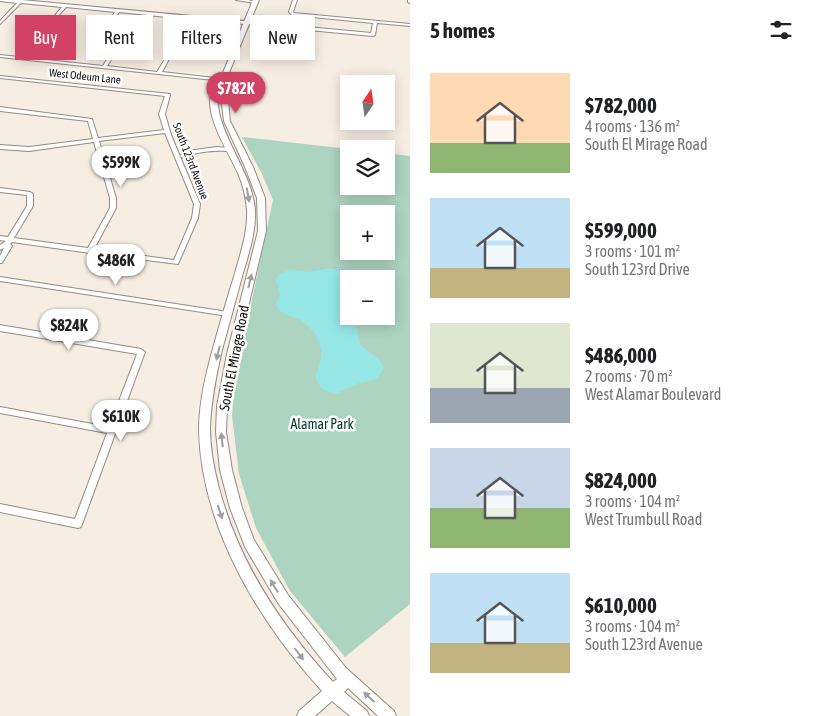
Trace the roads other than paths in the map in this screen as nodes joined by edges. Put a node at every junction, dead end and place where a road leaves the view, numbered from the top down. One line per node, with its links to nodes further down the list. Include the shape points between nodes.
1 (0, 0): 4 (street)
2 (238, 0): 5 (street)
3 (295, 0): 12 (street, via 292,14)
4 (20, 1): 6 (street); 11 (street)
5 (256, 1): 14 (main road, South El Mirage Road)
6 (64, 7): 7 (street); 8 (street)
7 (118, 12): 9 (street); 10 (street)
8 (57, 15)
9 (116, 15)
10 (163, 16)
11 (0, 22)
12 (376, 22): 14 (street, via 373,35); 15 (street)
13 (240, 23): 14 (street)
14 (246, 24): 23 (main road, South El Mirage Road)
15 (410, 25)
16 (0, 56): 19 (street)
17 (109, 60): 20 (street)
18 (166, 60): 21 (street)
19 (50, 61): 20 (street)
20 (104, 67): 21 (street)
21 (159, 73): 23 (street)
22 (0, 77): 24 (street, West Odeum Lane)
23 (223, 80): 29 (main road, South El Mirage Road, via 215,90 214,113); 43 (main road, South El Mirage Road, one-way to 23, via 283,600 264,569 236,508 226,470 221,432 222,406 263,215 256,183 227,121)
24 (168, 95): 26 (street, South 123rd Avenue, via 162,114)
25 (0, 109): 27 (street, via 90,120)
26 (167, 131): 27 (street); 30 (street, South 123rd Avenue)
27 (96, 140): 28 (street, via 29,148); 35 (street, via 113,208)
28 (0, 147)
29 (225, 150): 30 (street); 38 (main road, South El Mirage Road, one-way to 38, via 246,184 251,210 250,227)
30 (180, 157): 35 (street, South 123rd Avenue, via 197,204 195,218 176,262)
31 (0, 190): 33 (street, via 30,194 30,206)
32 (0, 238): 33 (street)
33 (8, 242): 34 (street); 35 (street); 36 (street)
34 (0, 248)
35 (90, 251)
36 (0, 261)
37 (0, 279): 38 (street)
38 (228, 314): 44 (main road, South El Mirage Road, one-way to 44, via 208,392 206,420 209,468 219,510 264,606 302,659)
39 (0, 328): 41 (street, via 142,352)
40 (0, 410): 41 (street)
41 (112, 431): 42 (street, via 78,524)
42 (0, 508)
43 (348, 679): 44 (main road); 47 (main road, South El Mirage Road, one-way to 43)
44 (333, 692): 45 (main road); 46 (main road, South El Mirage Road)
45 (304, 716)
46 (362, 716)
47 (390, 716)

